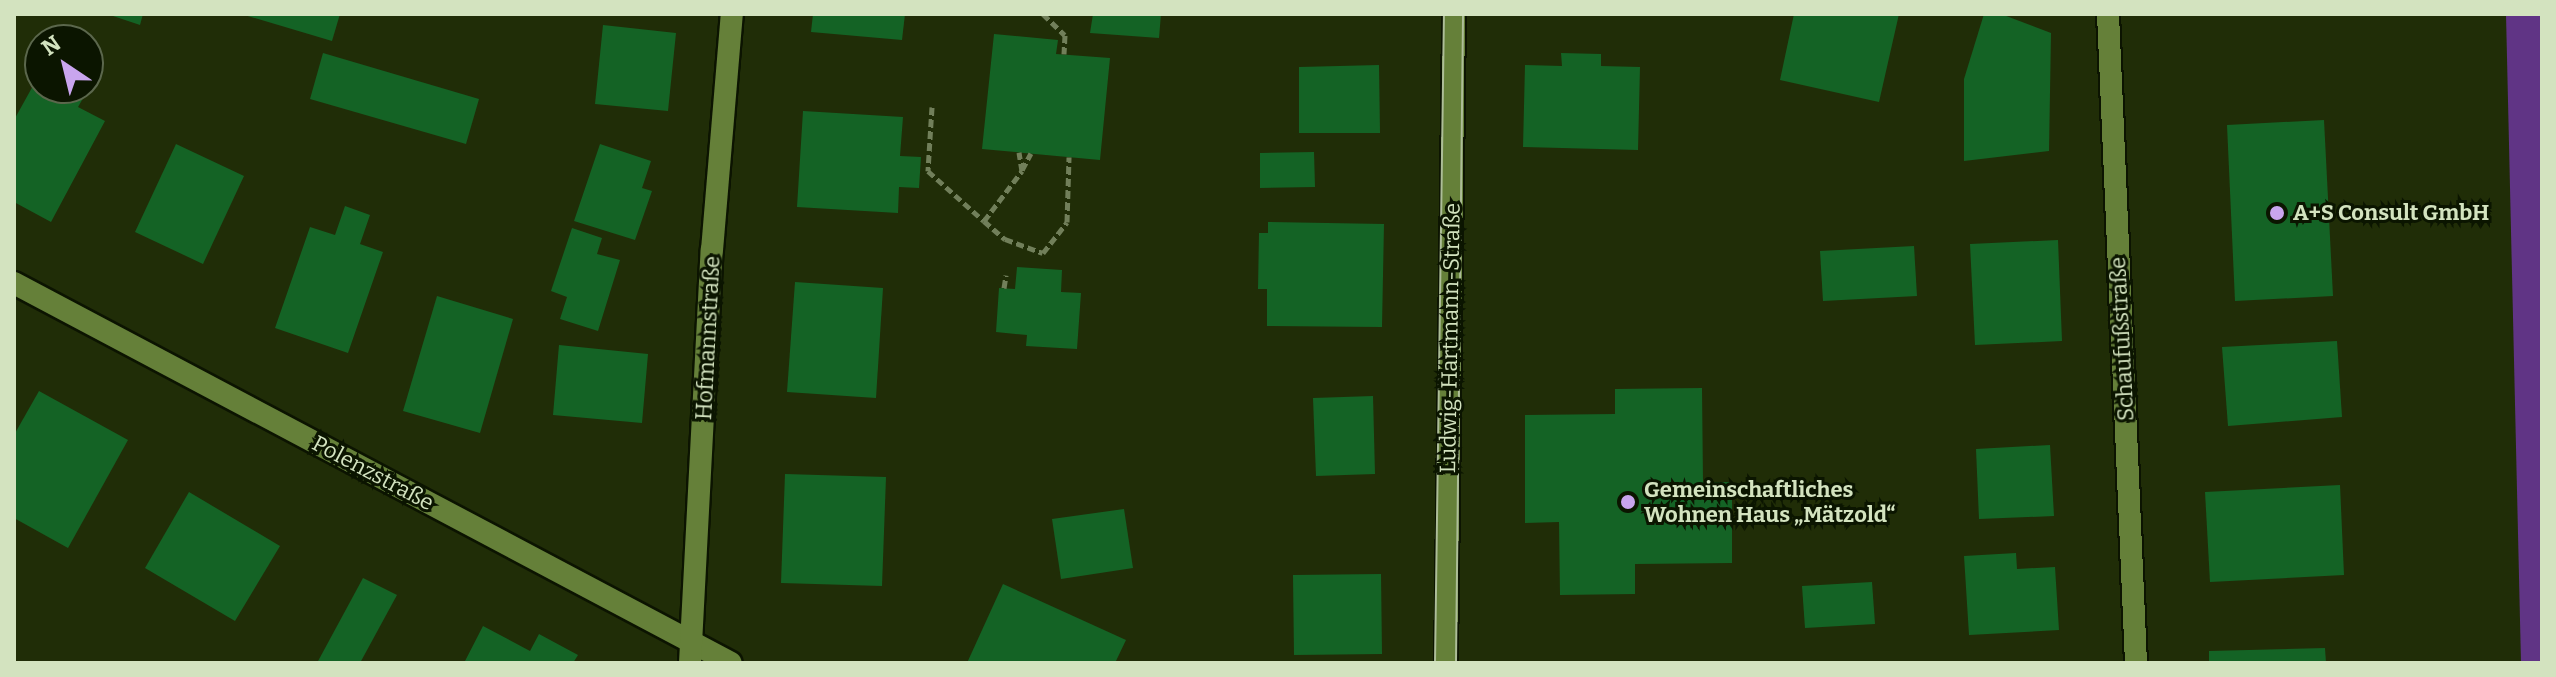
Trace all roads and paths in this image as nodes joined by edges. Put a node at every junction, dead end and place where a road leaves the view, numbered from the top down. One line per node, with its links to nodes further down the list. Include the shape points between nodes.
1 (732, 14): 15 (street, Hofmannstraße, via 712,250)
2 (1043, 14): 5 (path, via 1065,35)
3 (1454, 14): 17 (street, Ludwig-Hartmann-Straße)
4 (2108, 14): 18 (street, Schaufußstraße)
5 (1064, 54)
6 (932, 107): 11 (path, via 928,171)
7 (1019, 152): 10 (path)
8 (1031, 153): 10 (path)
9 (1069, 157): 11 (path, via 1067,222 1043,253 1005,239)
10 (1022, 171): 11 (path)
11 (984, 221)
12 (1006, 275): 14 (path)
13 (14, 283): 15 (street, Polenzstraße)
14 (1004, 288)
15 (692, 653): 16 (street, Polenzstraße)
16 (731, 663)
17 (1446, 663)
18 (2136, 663)

